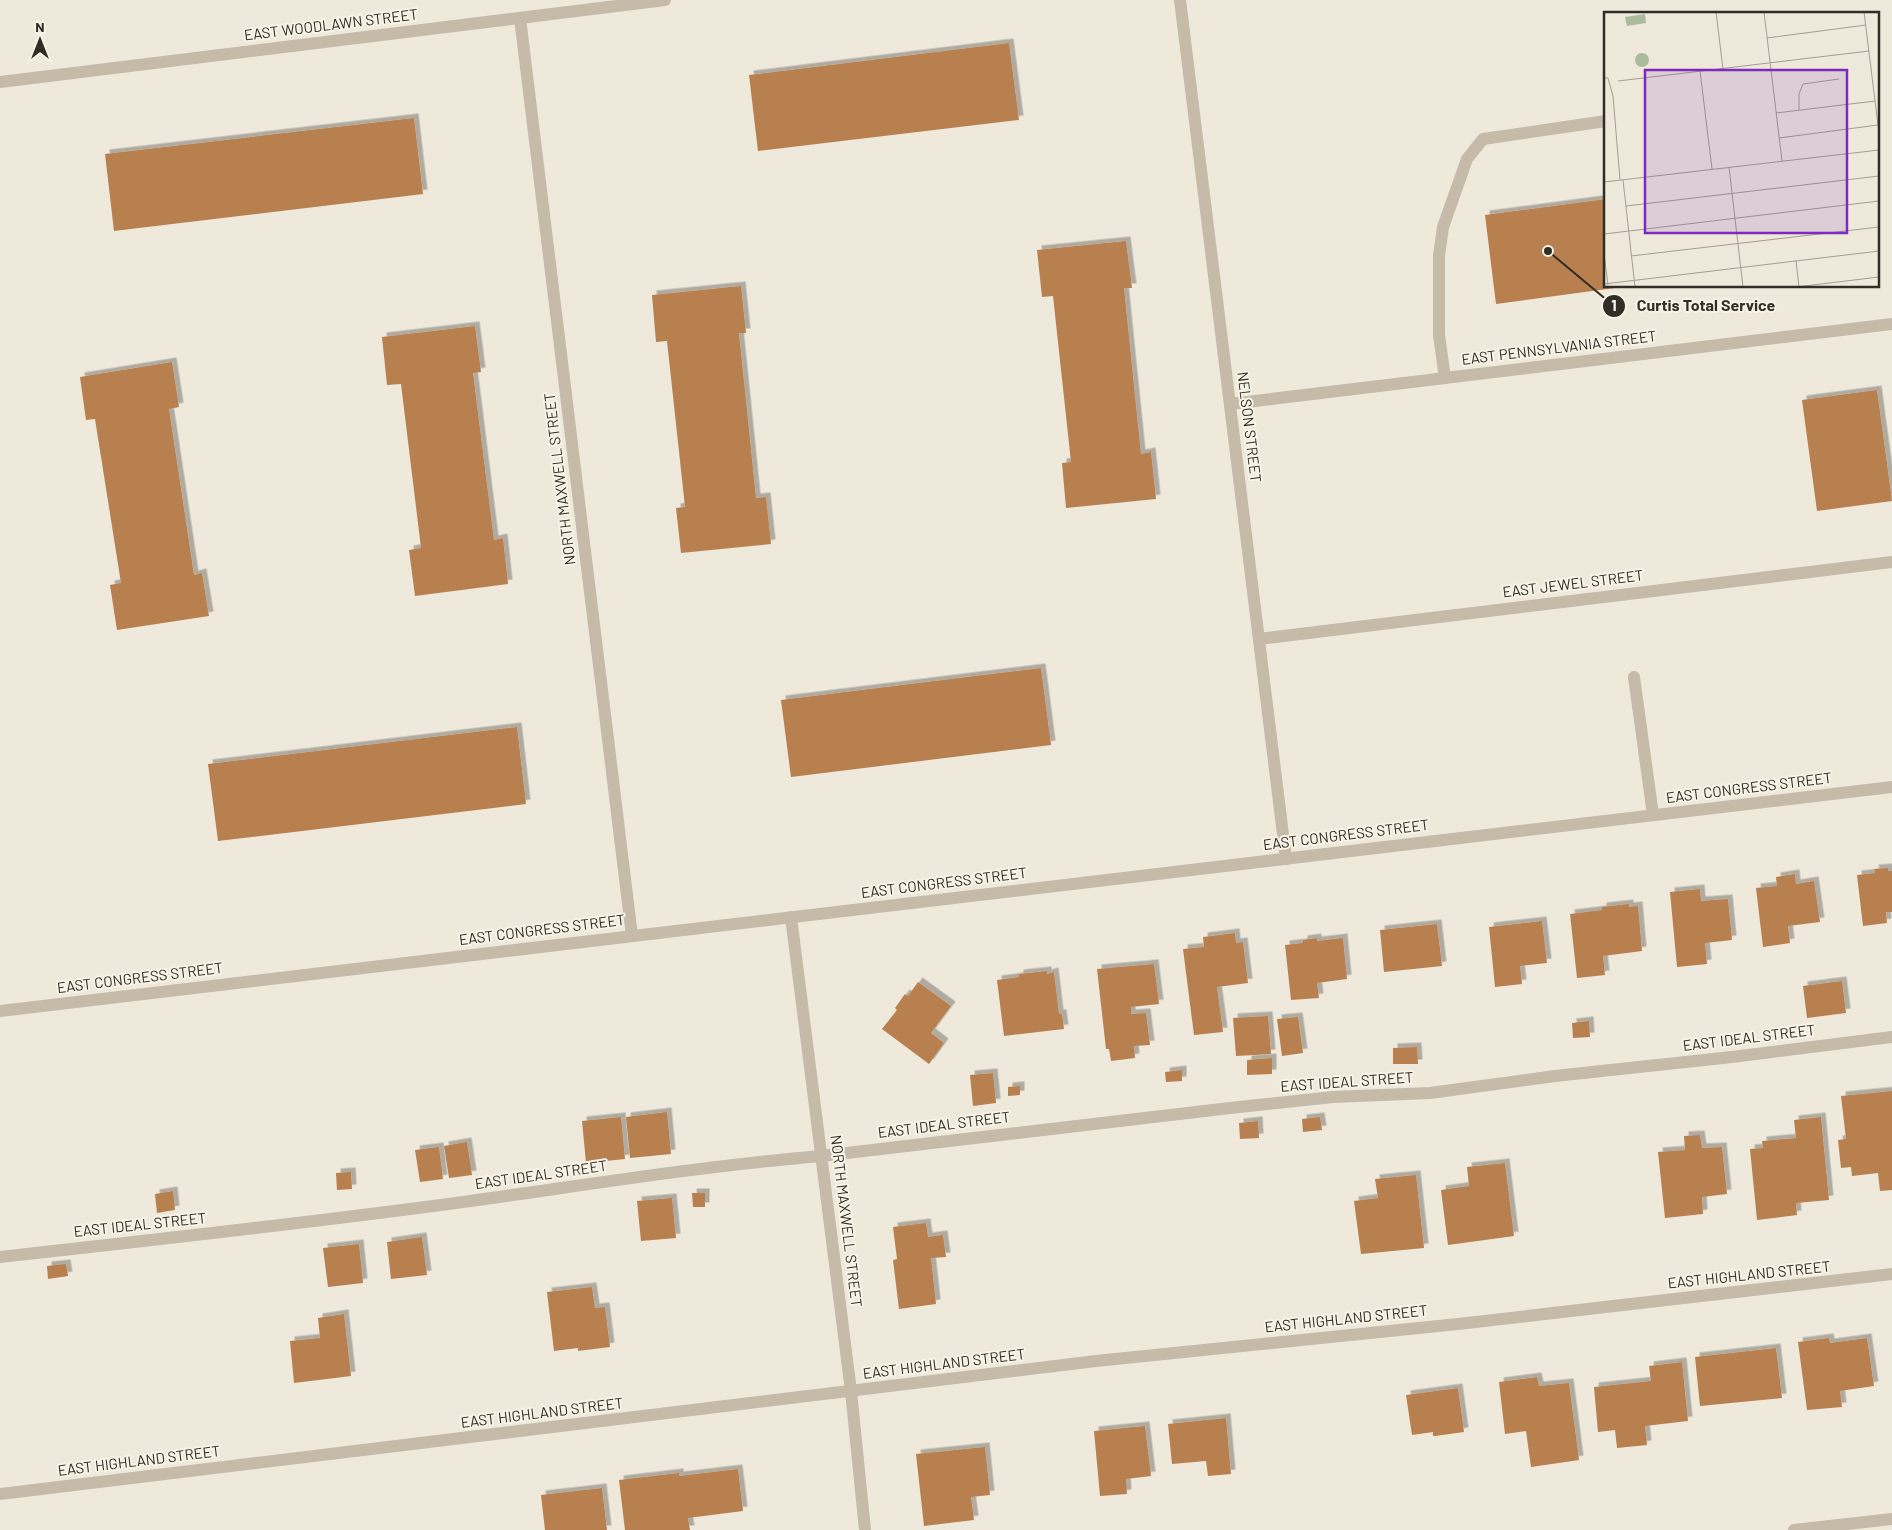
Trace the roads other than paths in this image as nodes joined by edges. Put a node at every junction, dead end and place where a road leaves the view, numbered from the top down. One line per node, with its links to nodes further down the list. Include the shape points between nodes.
1 (665, 0): 3 (street, EAST WOODLAWN STREET)
2 (1180, 0): 8 (street, NELSON STREET)
3 (520, 18): 4 (street, EAST WOODLAWN STREET); 16 (street, NORTH MAXWELL STREET)
4 (0, 82)
5 (1604, 121): 7 (street, via 1483,139 1467,160 1443,226 1439,256 1439,336)
6 (1892, 324): 7 (street, EAST PENNSYLVANIA STREET)
7 (1445, 378): 8 (street, EAST PENNSYLVANIA STREET)
8 (1230, 404): 10 (street, NELSON STREET)
9 (1892, 562): 10 (street, EAST JEWEL STREET)
10 (1259, 639): 14 (street, NELSON STREET)
11 (1634, 677): 13 (street)
12 (1892, 787): 13 (street, EAST CONGRESS STREET)
13 (1653, 815): 14 (street, EAST CONGRESS STREET)
14 (1286, 859): 15 (street, EAST CONGRESS STREET)
15 (791, 917): 16 (street, EAST CONGRESS STREET); 19 (street, NORTH MAXWELL STREET)
16 (632, 936): 17 (street, EAST CONGRESS STREET)
17 (0, 1011)
18 (1892, 1037): 19 (street, EAST IDEAL STREET, via 1430,1093 1333,1097)
19 (821, 1156): 20 (street, EAST IDEAL STREET, via 761,1161 242,1230); 22 (street, NORTH MAXWELL STREET)
20 (0, 1257)
21 (1892, 1274): 22 (street, EAST HIGHLAND STREET, via 1106,1360)
22 (851, 1392): 23 (street, EAST HIGHLAND STREET); 25 (street, NORTH MAXWELL STREET)
23 (0, 1494)
24 (1892, 1519): 26 (street)
25 (865, 1530)
26 (1794, 1530)

